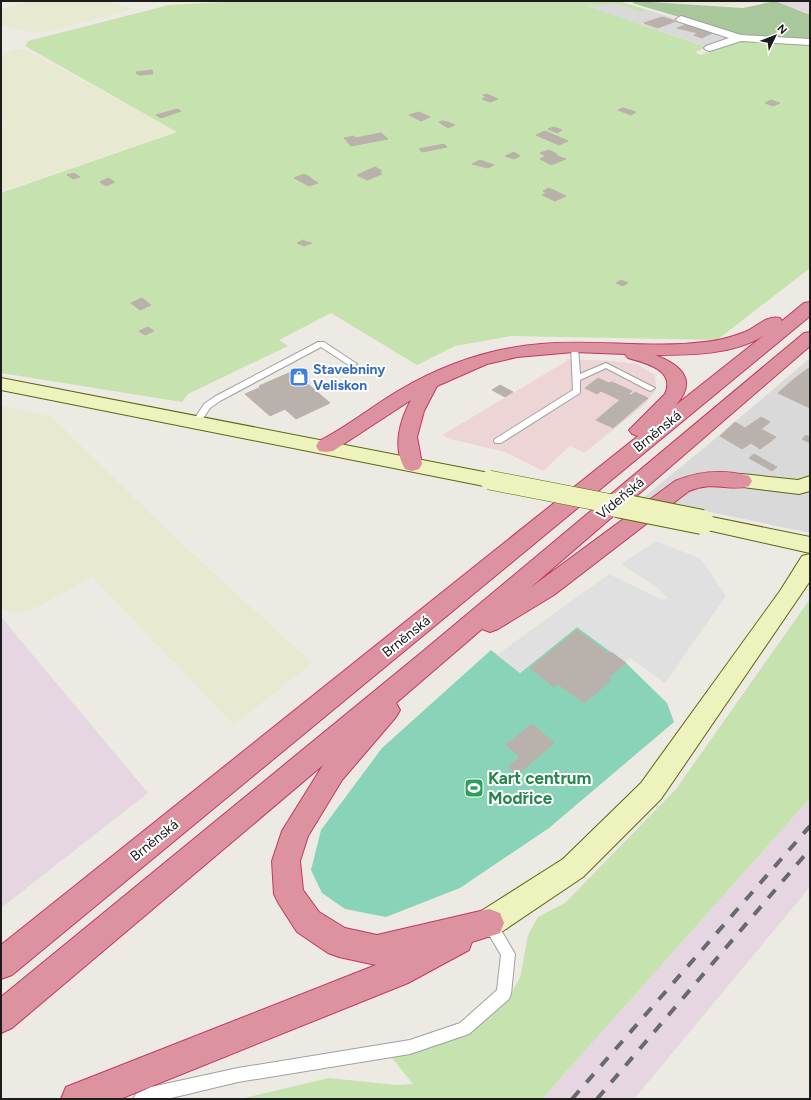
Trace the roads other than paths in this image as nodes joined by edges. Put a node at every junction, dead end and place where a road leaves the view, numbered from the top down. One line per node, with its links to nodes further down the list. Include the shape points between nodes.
1 (681, 19): 2 (street)
2 (740, 38): 3 (street); 4 (street)
3 (810, 42)
4 (710, 48)
5 (810, 302): 9 (highway, via 786,313 754,335 726,345 688,349)
6 (810, 306): 19 (highway, Brněnská)
7 (810, 337): 24 (highway, Vídeňská)
8 (574, 347): 9 (highway); 11 (lane); 12 (highway, via 523,350 482,359)
9 (616, 348): 19 (highway, via 662,363 672,371 677,382 675,395 625,442)
10 (353, 364): 15 (lane, via 321,344 217,399 207,406)
11 (576, 378): 14 (lane, via 606,365); 16 (lane, via 577,391)
12 (429, 383): 17 (highway, via 398,399 348,435); 18 (highway, via 414,411 407,437)
13 (1, 384): 15 (main road)
14 (651, 388)
15 (197, 421): 17 (main road)
16 (498, 441)
17 (326, 446): 18 (main road)
18 (412, 464): 22 (main road, bridge)
19 (618, 464): 26 (highway, Brněnská)
20 (742, 481): 21 (main road, via 799,487); 24 (highway, via 710,477 682,486 546,589)
21 (810, 483)
22 (810, 545)
23 (810, 562): 25 (main road, via 651,791 573,868)
24 (431, 659): 25 (highway, via 333,772 296,831 286,861 289,894 308,922 340,942 377,950); 27 (highway)
25 (489, 923): 28 (highway, via 397,972); 29 (lane, via 508,954 504,994 464,1028 410,1047 238,1075)
26 (1, 964)
27 (1, 1017)
28 (78, 1099)
29 (141, 1099)

